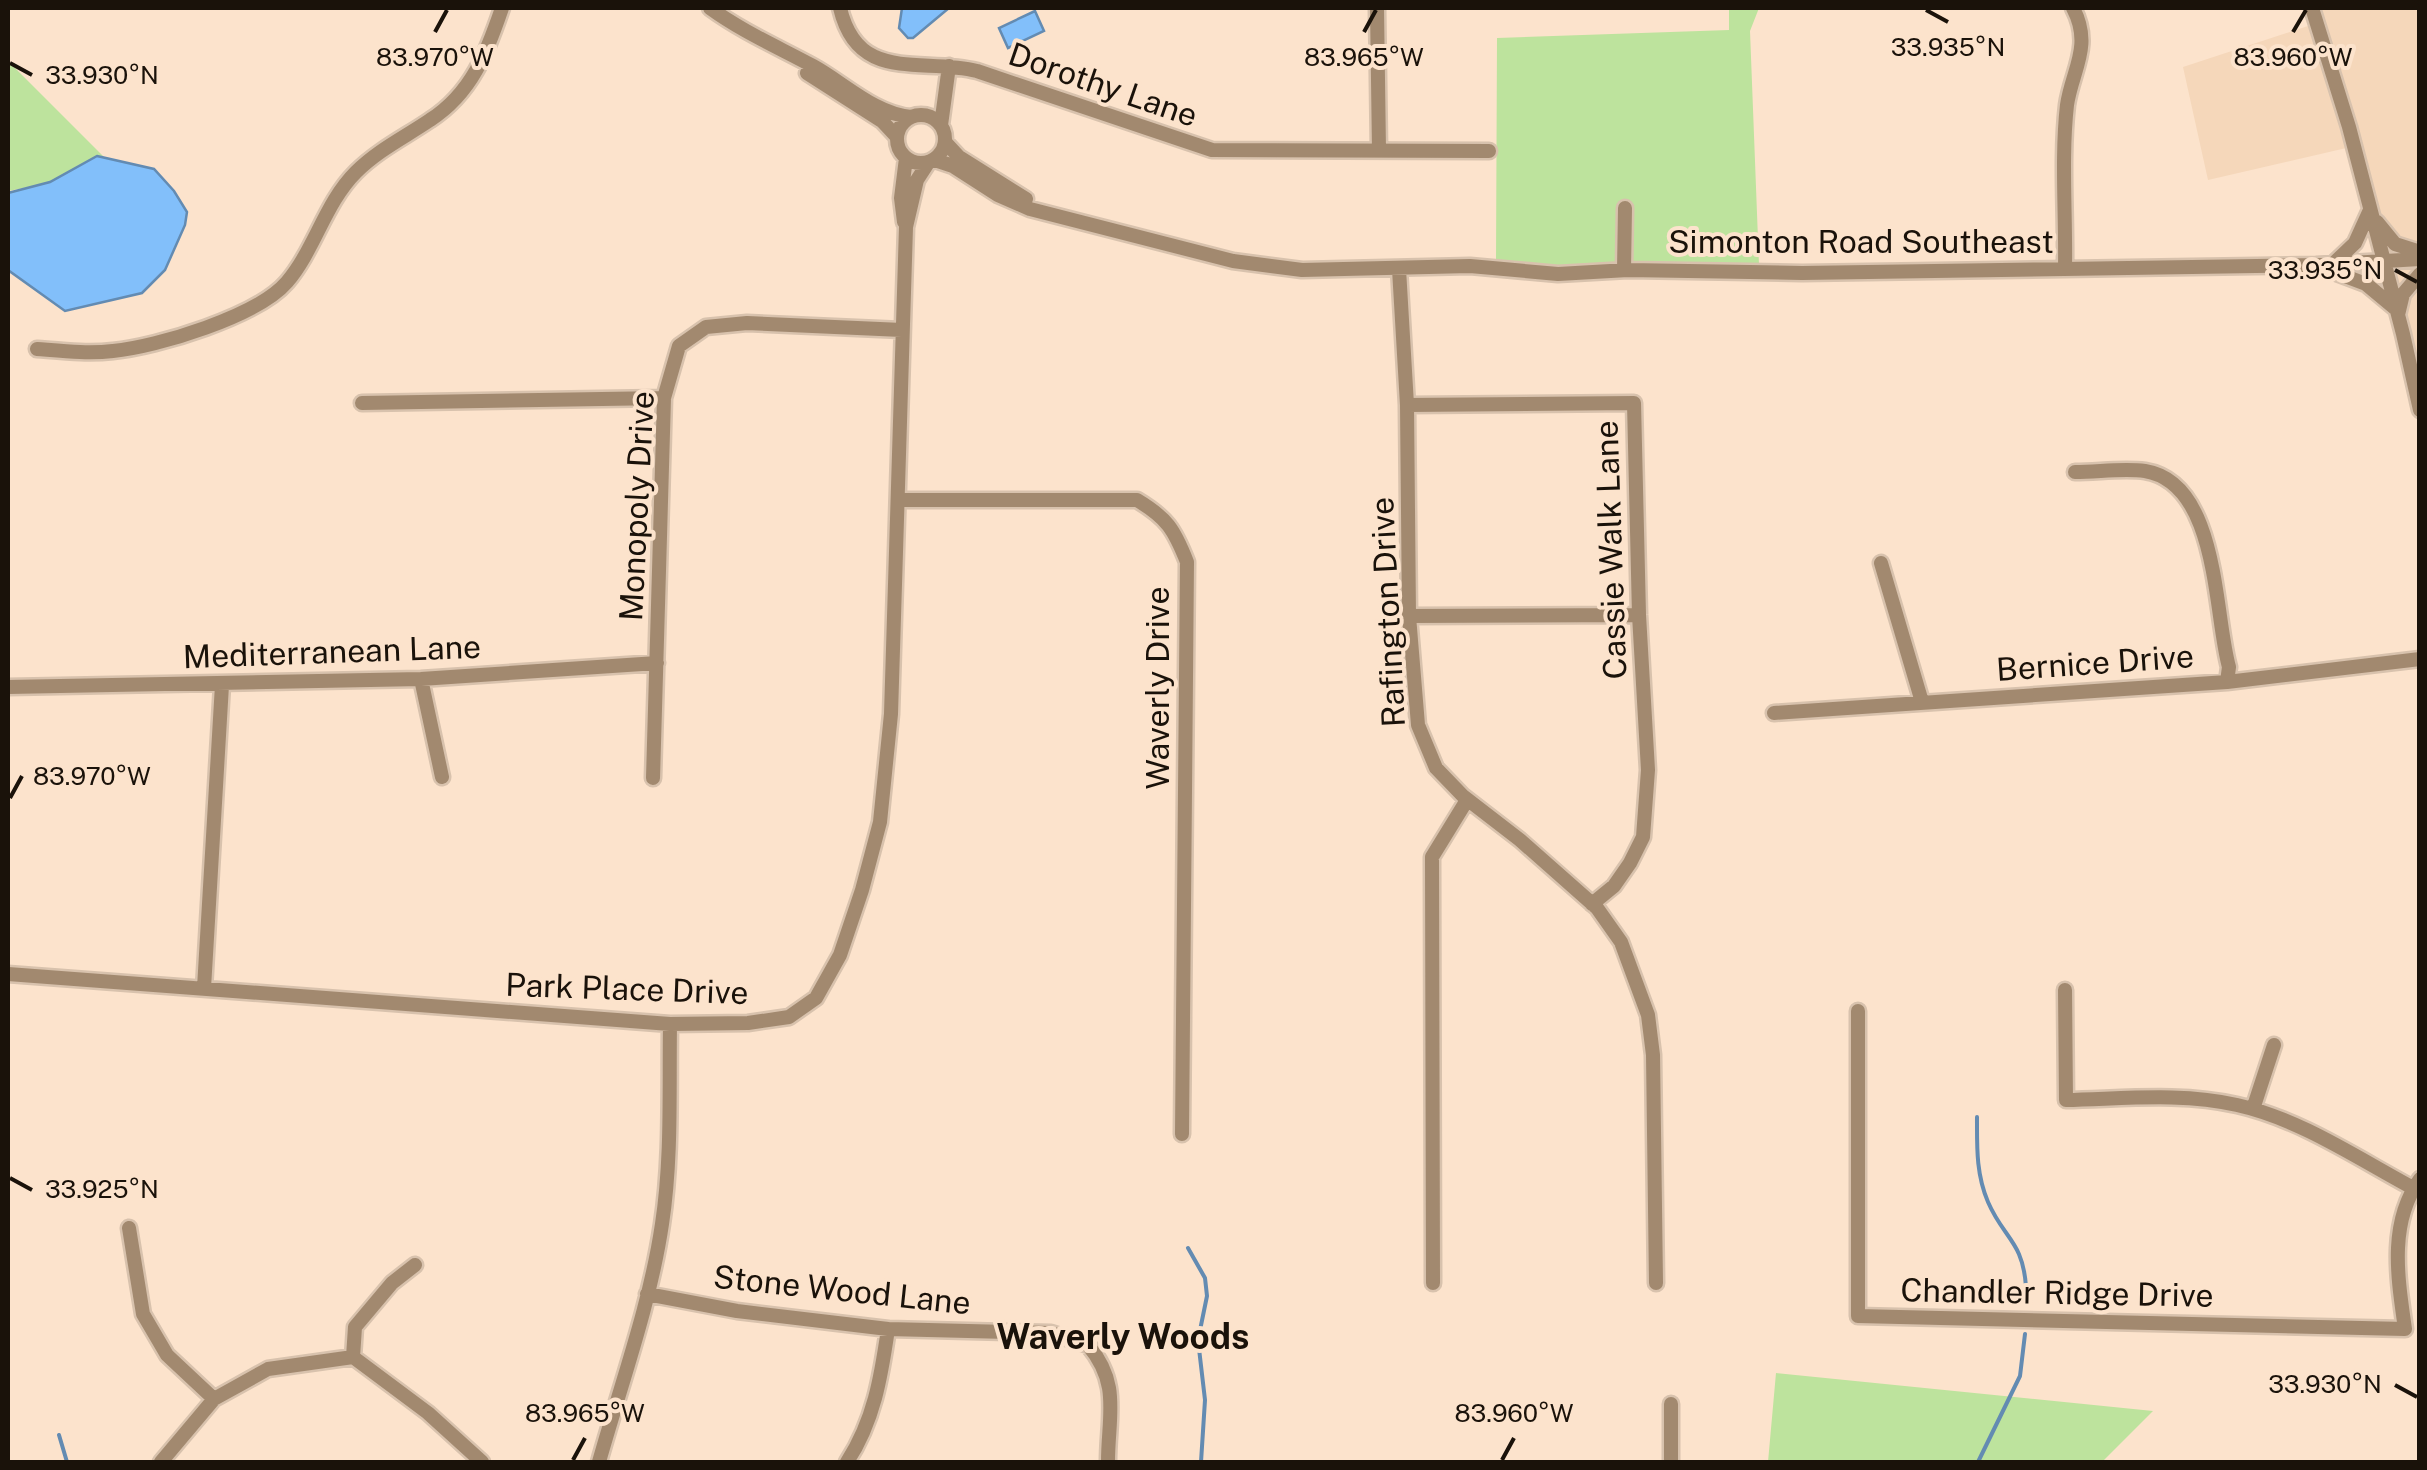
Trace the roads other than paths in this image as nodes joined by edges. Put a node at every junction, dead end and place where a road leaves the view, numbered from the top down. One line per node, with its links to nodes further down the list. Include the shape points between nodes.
1 (502, 8): 32 (street, via 470,82 444,110 352,176 278,290 251,308 165,342 114,352)
2 (710, 8): 7 (street)
3 (840, 8): 8 (street, Dorothy Lane, via 859,45 884,62)
4 (1377, 8): 14 (street)
5 (2073, 8): 27 (street, via 2081,62 2068,102)
6 (2312, 8): 20 (street)
7 (784, 54): 10 (street, via 889,113); 12 (street)
8 (949, 66): 9 (street); 14 (street, Dorothy Lane, via 1212,150)
9 (944, 90): 10 (street); 11 (street)
10 (915, 116): 11 (street); 12 (street)
11 (941, 125): 13 (street)
12 (897, 137): 16 (street)
13 (946, 143): 17 (street); 19 (street)
14 (1379, 151): 15 (street, Dorothy Lane)
15 (1489, 151)
16 (906, 158): 17 (street); 21 (street, Park Place Drive)
17 (931, 162): 19 (street, via 953,166); 21 (street, Park Place Drive, via 917,180)
18 (1625, 208): 28 (street)
19 (1043, 211): 26 (street, Simonton Road Southeast, via 1233,261 1302,270)
20 (2371, 213): 22 (street, via 2395,244); 23 (street); 24 (street, via 2355,243)
21 (906, 227): 31 (street, Park Place Drive)
22 (2420, 255): 23 (street, Simonton Road Southeast)
23 (2384, 261): 24 (street, Simonton Road Southeast); 30 (street)
24 (2333, 264): 25 (street, Simonton Road Southeast)
25 (2316, 265): 27 (street, Simonton Road Southeast); 30 (street, via 2366,284)
26 (1399, 269): 28 (street, Simonton Road Southeast); 35 (street, Rafington Drive)
27 (2065, 269): 28 (street, Simonton Road Southeast)
28 (1624, 270)
29 (2420, 274): 30 (street)
30 (2397, 312): 36 (street)
31 (902, 330): 33 (street, Monopoly Drive, via 747,323 706,328 679,346); 38 (street, Park Place Drive)
32 (37, 349)
33 (664, 398): 34 (street); 43 (street, Monopoly Drive)
34 (362, 404)
35 (1407, 405): 40 (street, Cassie Walk Lane, via 1634,403); 41 (street, Rafington Drive)
36 (2420, 410)
37 (2075, 472): 45 (street, via 2152,474 2171,483 2192,507 2211,556)
38 (900, 500): 58 (street, Park Place Drive, via 880,822 840,955 816,998 789,1018); 61 (street, Waverly Drive, via 1137,500 1175,532 1186,562)
39 (1881, 563): 48 (street)
40 (1638, 615): 41 (street); 53 (street, Cassie Walk Lane, via 1648,770 1642,837 1614,886)
41 (1409, 616): 52 (street, Rafington Drive, via 1418,724 1436,768)
42 (2420, 659): 45 (street, Bernice Drive)
43 (657, 662): 44 (street, Mediterranean Lane); 51 (street, Monopoly Drive)
44 (421, 679): 46 (street, Mediterranean Lane); 50 (street)
45 (2228, 682): 48 (street, Bernice Drive)
46 (222, 685): 47 (street, Mediterranean Lane); 55 (street)
47 (8, 687)
48 (1922, 702): 49 (street, Bernice Drive)
49 (1774, 713)
50 (442, 778)
51 (653, 778)
52 (1468, 800): 53 (street, Rafington Drive); 66 (street, via 1432,857)
53 (1592, 904): 65 (street, Rafington Drive, via 1620,942 1648,1015)
54 (8, 974): 55 (street, Park Place Drive)
55 (204, 988): 58 (street, Park Place Drive)
56 (2065, 990): 60 (street, via 2066,1100 2200,1099)
57 (1858, 1011): 62 (street, Chandler Ridge Drive, via 1858,1316 2405,1329 2396,1262 2402,1216)
58 (670, 1024): 67 (street, via 667,1175)
59 (2274, 1045): 60 (street)
60 (2253, 1109): 62 (street)
61 (1182, 1134)
62 (2416, 1183)
63 (129, 1228): 70 (street, via 143,1314 168,1355)
64 (415, 1264): 69 (street, via 355,1327)
65 (1656, 1282)
66 (1433, 1283)
67 (647, 1294): 68 (street, Stone Wood Lane); 74 (street)
68 (888, 1329): 75 (street, via 879,1386 863,1437); 76 (street, Stone Wood Lane, via 1051,1334 1088,1345 1113,1404)
69 (353, 1357): 70 (street, via 268,1368); 73 (street)
70 (214, 1400): 72 (street)
71 (1671, 1404): 77 (street)
72 (162, 1462)
73 (482, 1462)
74 (599, 1462)
75 (847, 1462)
76 (1108, 1462)
77 (1671, 1462)

